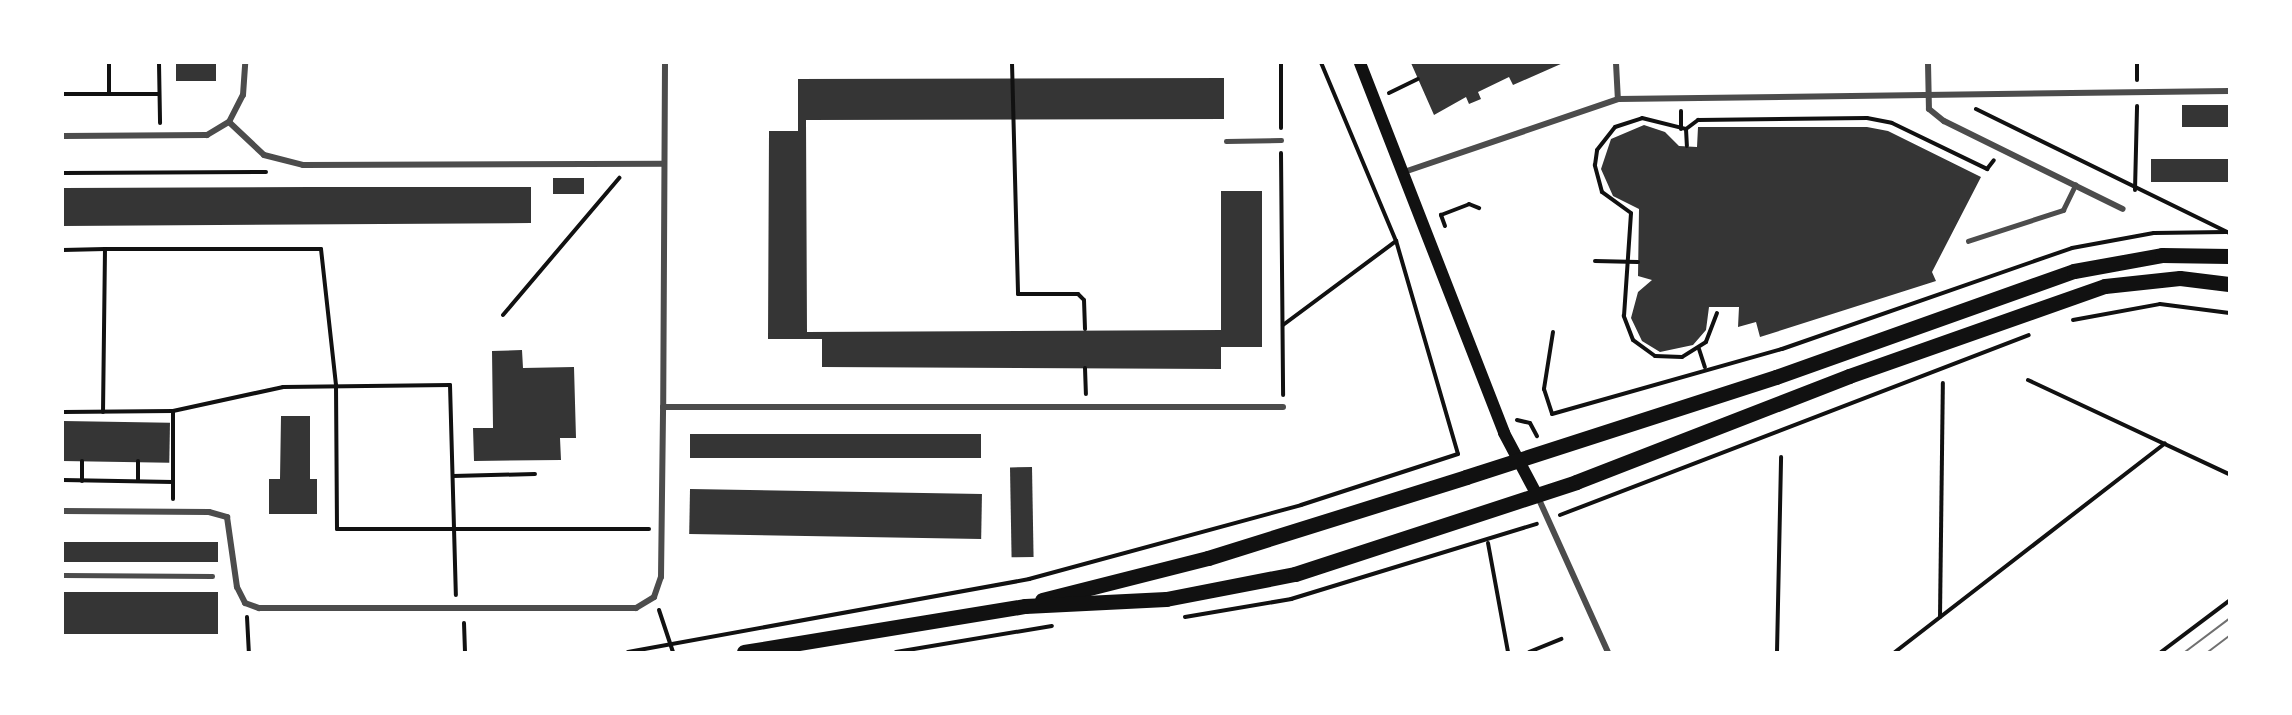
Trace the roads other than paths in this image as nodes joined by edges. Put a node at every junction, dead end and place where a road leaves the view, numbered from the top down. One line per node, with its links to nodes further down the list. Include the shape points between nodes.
1 (245, 63): 9 (street, via 243,95)
2 (665, 63): 13 (street)
3 (1360, 63): 14 (main road)
4 (1616, 63): 8 (street)
5 (1928, 63): 7 (street)
6 (2229, 91): 7 (street)
7 (1928, 93): 8 (street); 15 (street, via 1929,109 1944,121)
8 (1618, 99): 14 (street)
9 (229, 122): 10 (street, via 207,135); 13 (street, via 264,155 303,165)
10 (63, 136)
11 (1281, 140): 12 (lane)
12 (1226, 141)
13 (664, 164): 20 (street)
14 (1404, 172): 22 (main road)
15 (2075, 185): 16 (street); 17 (lane, via 2062,210)
16 (2123, 209)
17 (1968, 241)
18 (2229, 256): 22 (main road, via 2162,255 2074,270 1776,377)
19 (2229, 284): 23 (main road, via 2180,278 2105,286)
20 (663, 407): 21 (street); 24 (street, via 661,577 654,597 636,608 456,612 259,608 245,603 237,587 228,518 209,512)
21 (1283, 407)
22 (1517, 458): 23 (main road); 27 (main road, via 1208,558 1080,587)
23 (1537, 495): 27 (main road, via 1295,574 1166,599); 29 (street)
24 (63, 511)
25 (63, 575): 26 (lane)
26 (212, 576)
27 (1025, 606): 28 (main road)
28 (748, 652)
29 (1608, 652)

